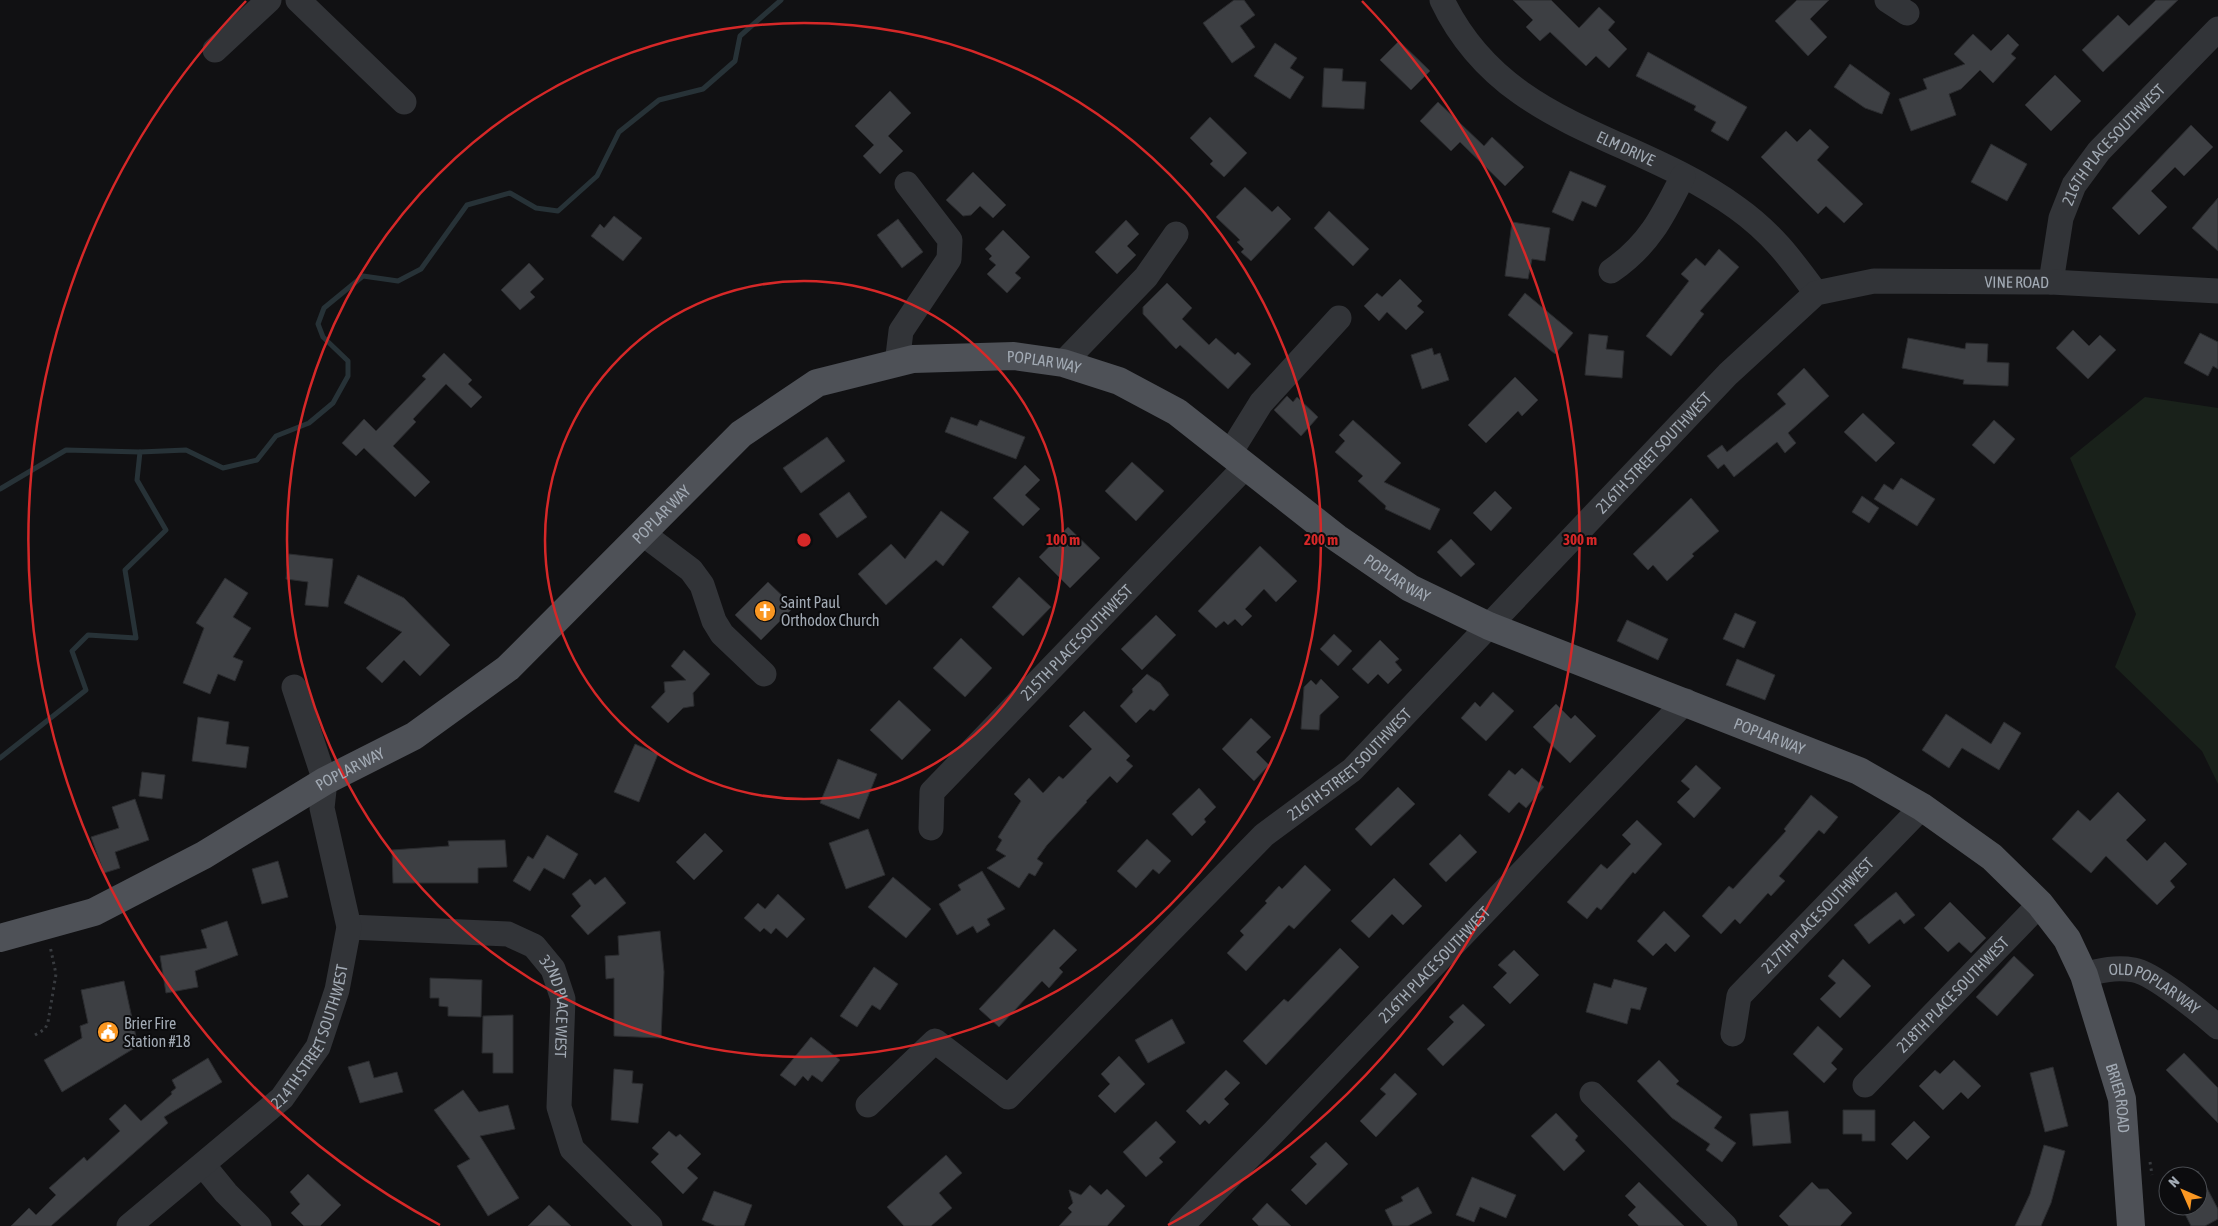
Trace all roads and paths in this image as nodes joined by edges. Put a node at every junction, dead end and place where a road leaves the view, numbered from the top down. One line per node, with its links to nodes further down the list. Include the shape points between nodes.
1 (269, 0): 5 (street)
2 (298, 0): 6 (street)
3 (1442, 0): 7 (street, ELM DRIVE, via 1452,21 1474,51 1491,70 1522,95 1550,113)
4 (2218, 29): 11 (street, 216TH PLACE SOUTHWEST, via 2099,151 2074,185 2061,218)
5 (215, 50)
6 (404, 102)
7 (1683, 176): 10 (street, via 1650,236 1631,257); 13 (street, ELM DRIVE, via 1735,206 1758,224 1779,243)
8 (907, 184): 16 (street, via 950,240 949,259 901,331)
9 (1176, 234): 15 (street, via 1146,277)
10 (1611, 271)
11 (2051, 282): 12 (street, VINE ROAD); 13 (street, VINE ROAD, via 1874,281)
12 (2218, 291)
13 (1816, 293): 19 (street, 216TH STREET SOUTHWEST, via 1728,374)
14 (1340, 318): 17 (street, 215TH PLACE SOUTHWEST, via 1261,403)
15 (1063, 363): 16 (main road, POPLAR WAY, via 1014,356 913,360); 17 (main road, POPLAR WAY, via 1119,381 1149,395 1177,412)
16 (897, 364): 18 (main road, POPLAR WAY, via 817,383 741,434)
17 (1238, 460): 19 (main road, POPLAR WAY, via 1365,559 1410,588); 25 (street, 215TH PLACE SOUTHWEST, via 932,792)
18 (642, 533): 20 (street, via 691,570 702,585 722,634); 23 (main road, POPLAR WAY, via 508,668 414,736)
19 (1489, 626): 22 (main road, POPLAR WAY); 36 (street, 216TH STREET SOUTHWEST, via 1352,770 1264,835 1008,1097 935,1041)
20 (764, 674)
21 (294, 687): 23 (street)
22 (1686, 701): 24 (main road, POPLAR WAY, via 1859,771); 41 (street, 216TH PLACE SOUTHWEST)
23 (325, 782): 27 (street, 214TH STREET SOUTHWEST, via 322,808); 28 (main road, POPLAR WAY, via 196,859 94,912)
24 (1922, 807): 26 (main road, POPLAR WAY, via 1992,857); 32 (street, 217TH PLACE SOUTHWEST, via 1739,996)
25 (931, 828)
26 (2040, 904): 30 (main road, POPLAR WAY, via 2067,939); 34 (street, 218TH PLACE SOUTHWEST)
27 (349, 927): 37 (street, 214TH STREET SOUTHWEST, via 337,990 318,1047 282,1098); 40 (street, 32ND PLACE WEST, via 508,934 534,946 554,968 563,999 559,1108 572,1148)
28 (0, 938)
29 (50, 946): 33 (path, via 56,974 48,1022 45,1029)
30 (2084, 975): 31 (street, OLD POPLAR WAY, via 2109,968 2136,970 2173,991); 43 (main road, BRIER ROAD, via 2122,1099)
31 (2218, 1027)
32 (1733, 1034)
33 (35, 1035)
34 (1865, 1085)
35 (1592, 1094): 42 (street)
36 (868, 1104)
37 (204, 1166): 38 (street, 214TH STREET SOUTHWEST); 39 (street)
38 (129, 1226)
39 (259, 1226)
40 (650, 1226)
41 (1181, 1226)
42 (1725, 1226)
43 (2131, 1226)

